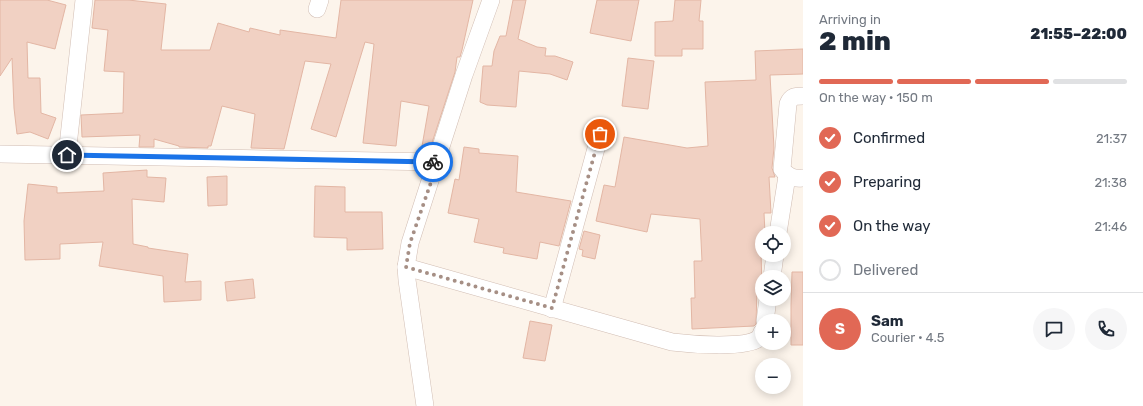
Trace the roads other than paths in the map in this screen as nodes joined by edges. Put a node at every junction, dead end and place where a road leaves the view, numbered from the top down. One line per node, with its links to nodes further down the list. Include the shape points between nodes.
1 (84, 0): 6 (street)
2 (491, 0): 7 (street, via 464,75)
3 (803, 96): 8 (street, via 794,96 790,99 786,110 782,169)
4 (600, 134): 11 (street)
5 (0, 154): 6 (street)
6 (67, 155): 7 (street)
7 (438, 162): 10 (street, via 410,243)
8 (795, 177): 9 (street)
9 (780, 226)
10 (406, 267): 11 (street); 13 (street)
11 (552, 308): 12 (street, via 672,342 695,345 748,343)
12 (755, 340)
13 (424, 406)

